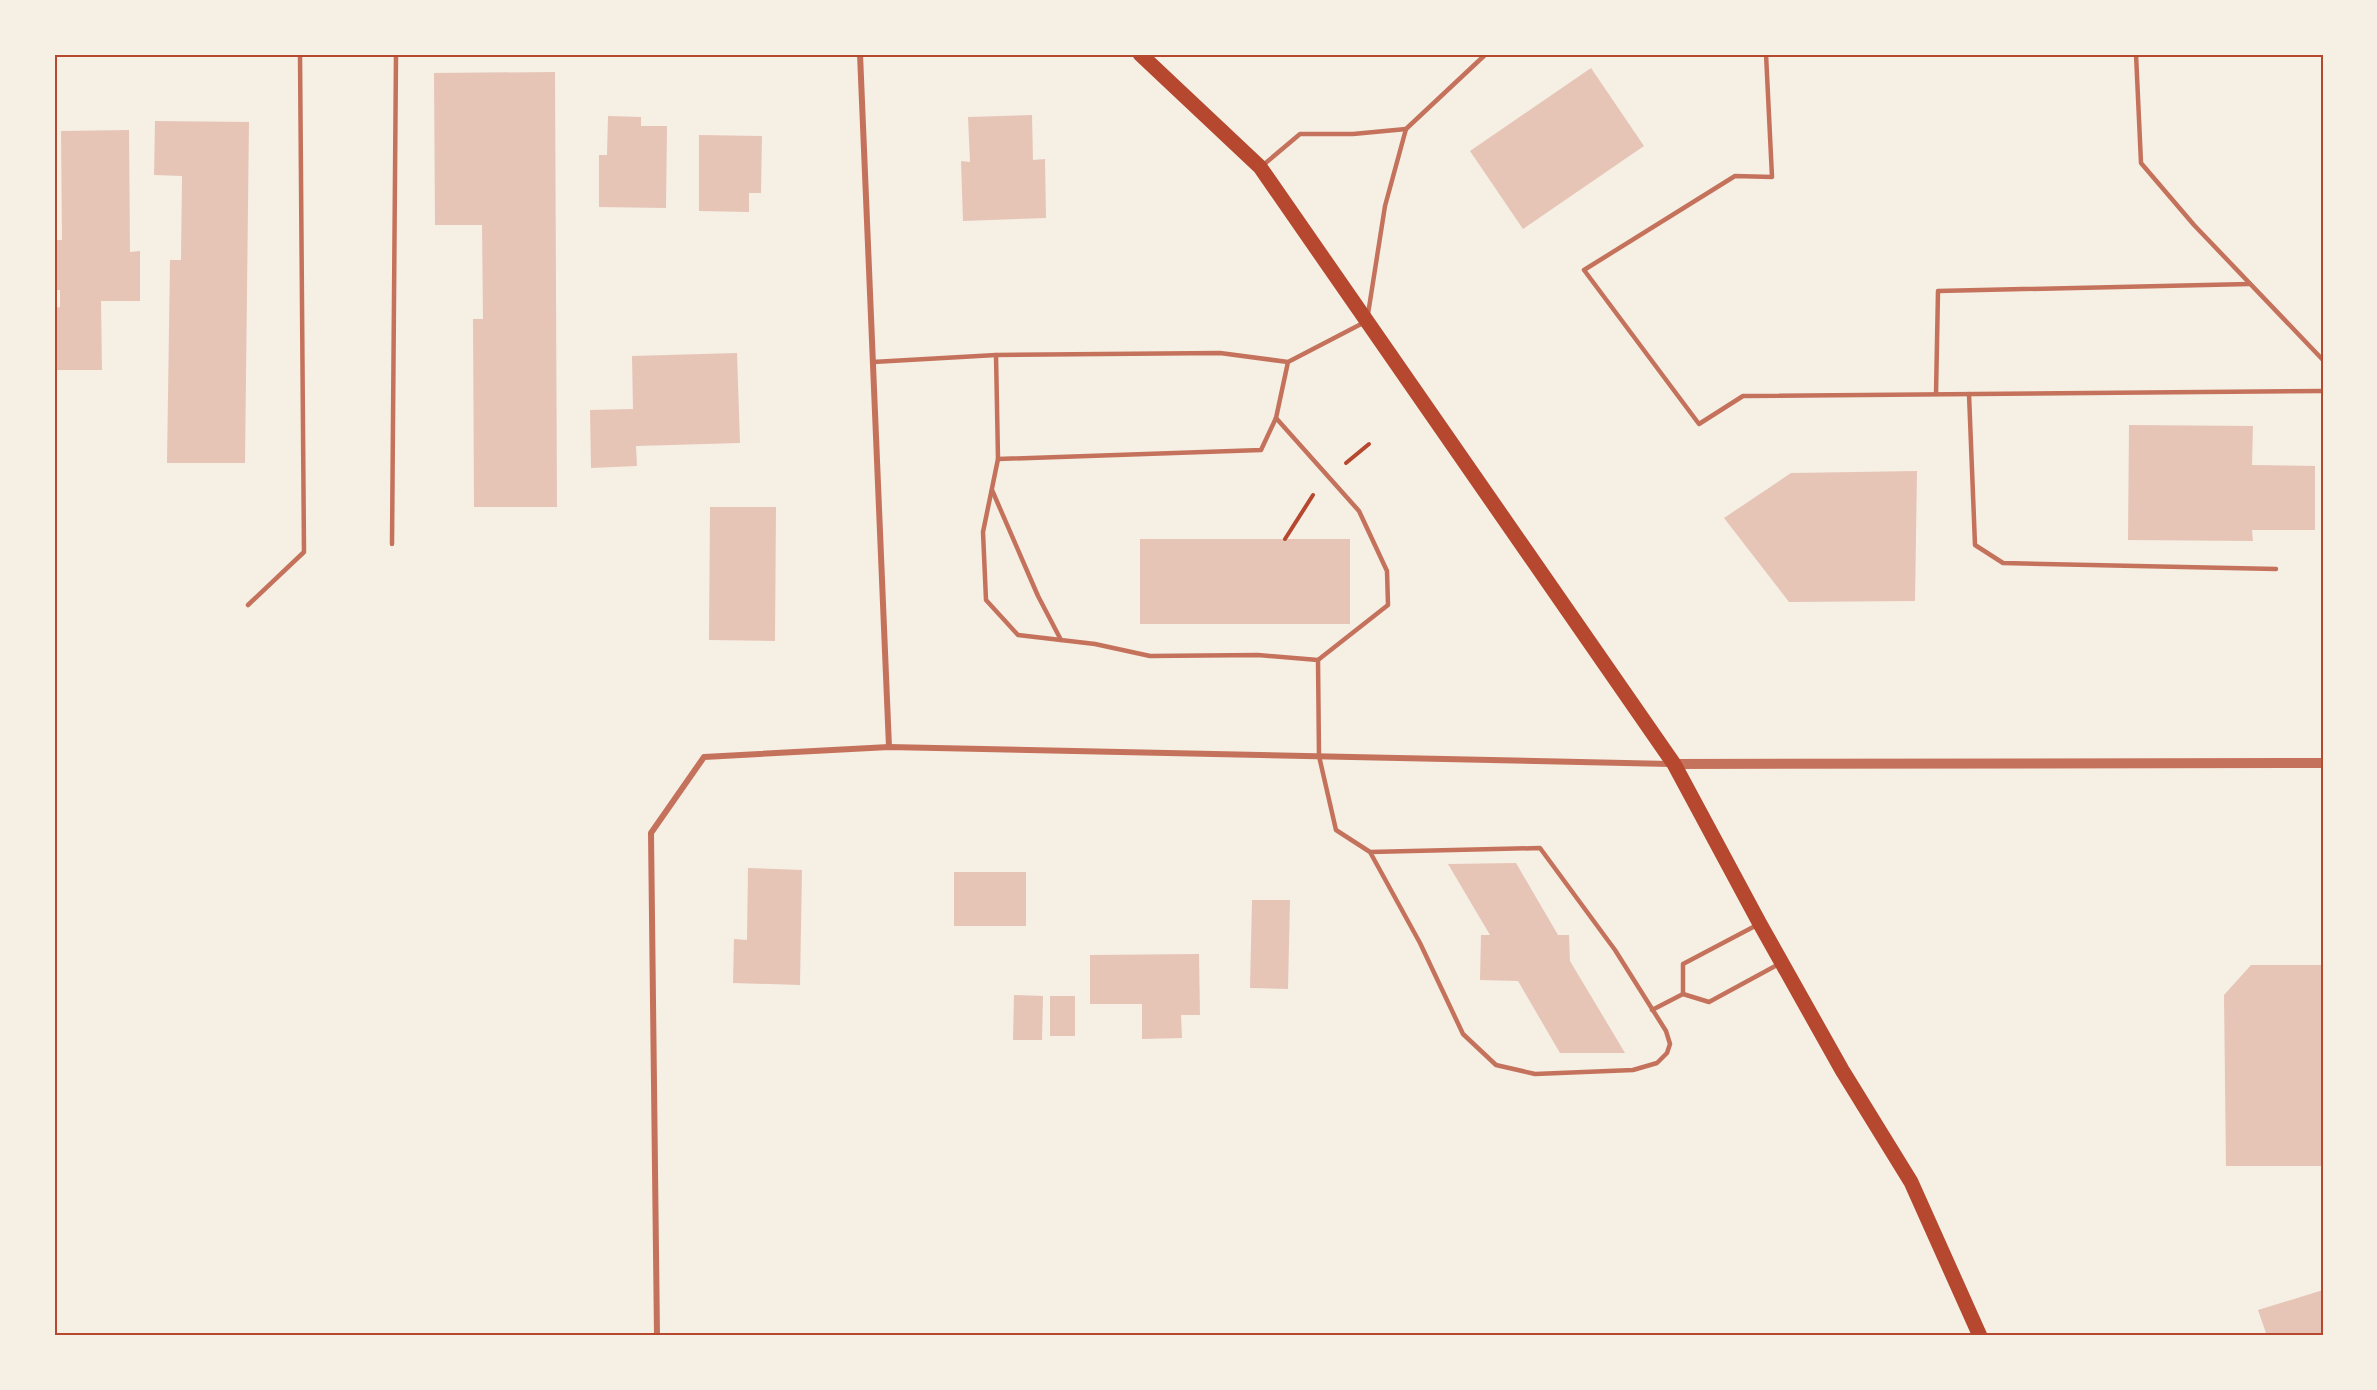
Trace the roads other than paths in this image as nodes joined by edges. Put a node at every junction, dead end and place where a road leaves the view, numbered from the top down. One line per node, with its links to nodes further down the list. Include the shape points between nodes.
1 (300, 54): 24 (lane, via 304,552)
2 (396, 54): 22 (lane)
3 (860, 54): 14 (street)
4 (1140, 54): 9 (main road)
5 (1486, 54): 8 (lane)
6 (1766, 54): 17 (lane, via 1772,177 1735,176 1584,270 1699,424 1743,396)
7 (2136, 54): 10 (lane, via 2141,163)
8 (1406, 129): 9 (lane, via 1300,134); 11 (lane, via 1385,206)
9 (1260, 167): 11 (main road)
10 (2249, 284): 13 (lane); 17 (lane, via 1938,291)
11 (1367, 321): 15 (lane); 30 (main road)
12 (996, 355): 14 (lane); 15 (lane, via 1220,353); 20 (lane)
13 (2323, 360)
14 (873, 362): 27 (street)
15 (1288, 362): 19 (lane)
16 (2323, 391): 18 (lane)
17 (1936, 394): 18 (lane)
18 (1969, 394): 23 (lane, via 1975,546 2003,563)
19 (1276, 418): 20 (lane, via 1261,450); 26 (lane, via 1359,511 1387,571 1389,605)
20 (998, 459): 21 (lane)
21 (992, 490): 25 (lane); 25 (lane, via 983,532 986,600 1018,635)
22 (392, 544)
23 (2276, 569)
24 (248, 605)
25 (1061, 640): 26 (lane, via 1150,656 1258,655)
26 (1318, 660): 28 (lane)
27 (889, 747): 28 (street); 36 (street, via 704,757 651,833)
28 (1319, 756): 30 (street); 31 (lane, via 1336,830)
29 (2323, 763): 30 (street)
30 (1674, 764): 32 (main road)
31 (1370, 852): 35 (lane, via 1540,848 1615,950); 35 (lane, via 1420,943 1463,1034 1496,1065 1535,1074 1633,1070 1657,1062 1670,1044)
32 (1760, 924): 33 (main road); 34 (lane, via 1683,964)
33 (1782, 963): 34 (lane, via 1709,1002); 37 (main road, via 1911,1182)
34 (1683, 994): 35 (lane)
35 (1652, 1010)
36 (657, 1336)
37 (1980, 1336)

